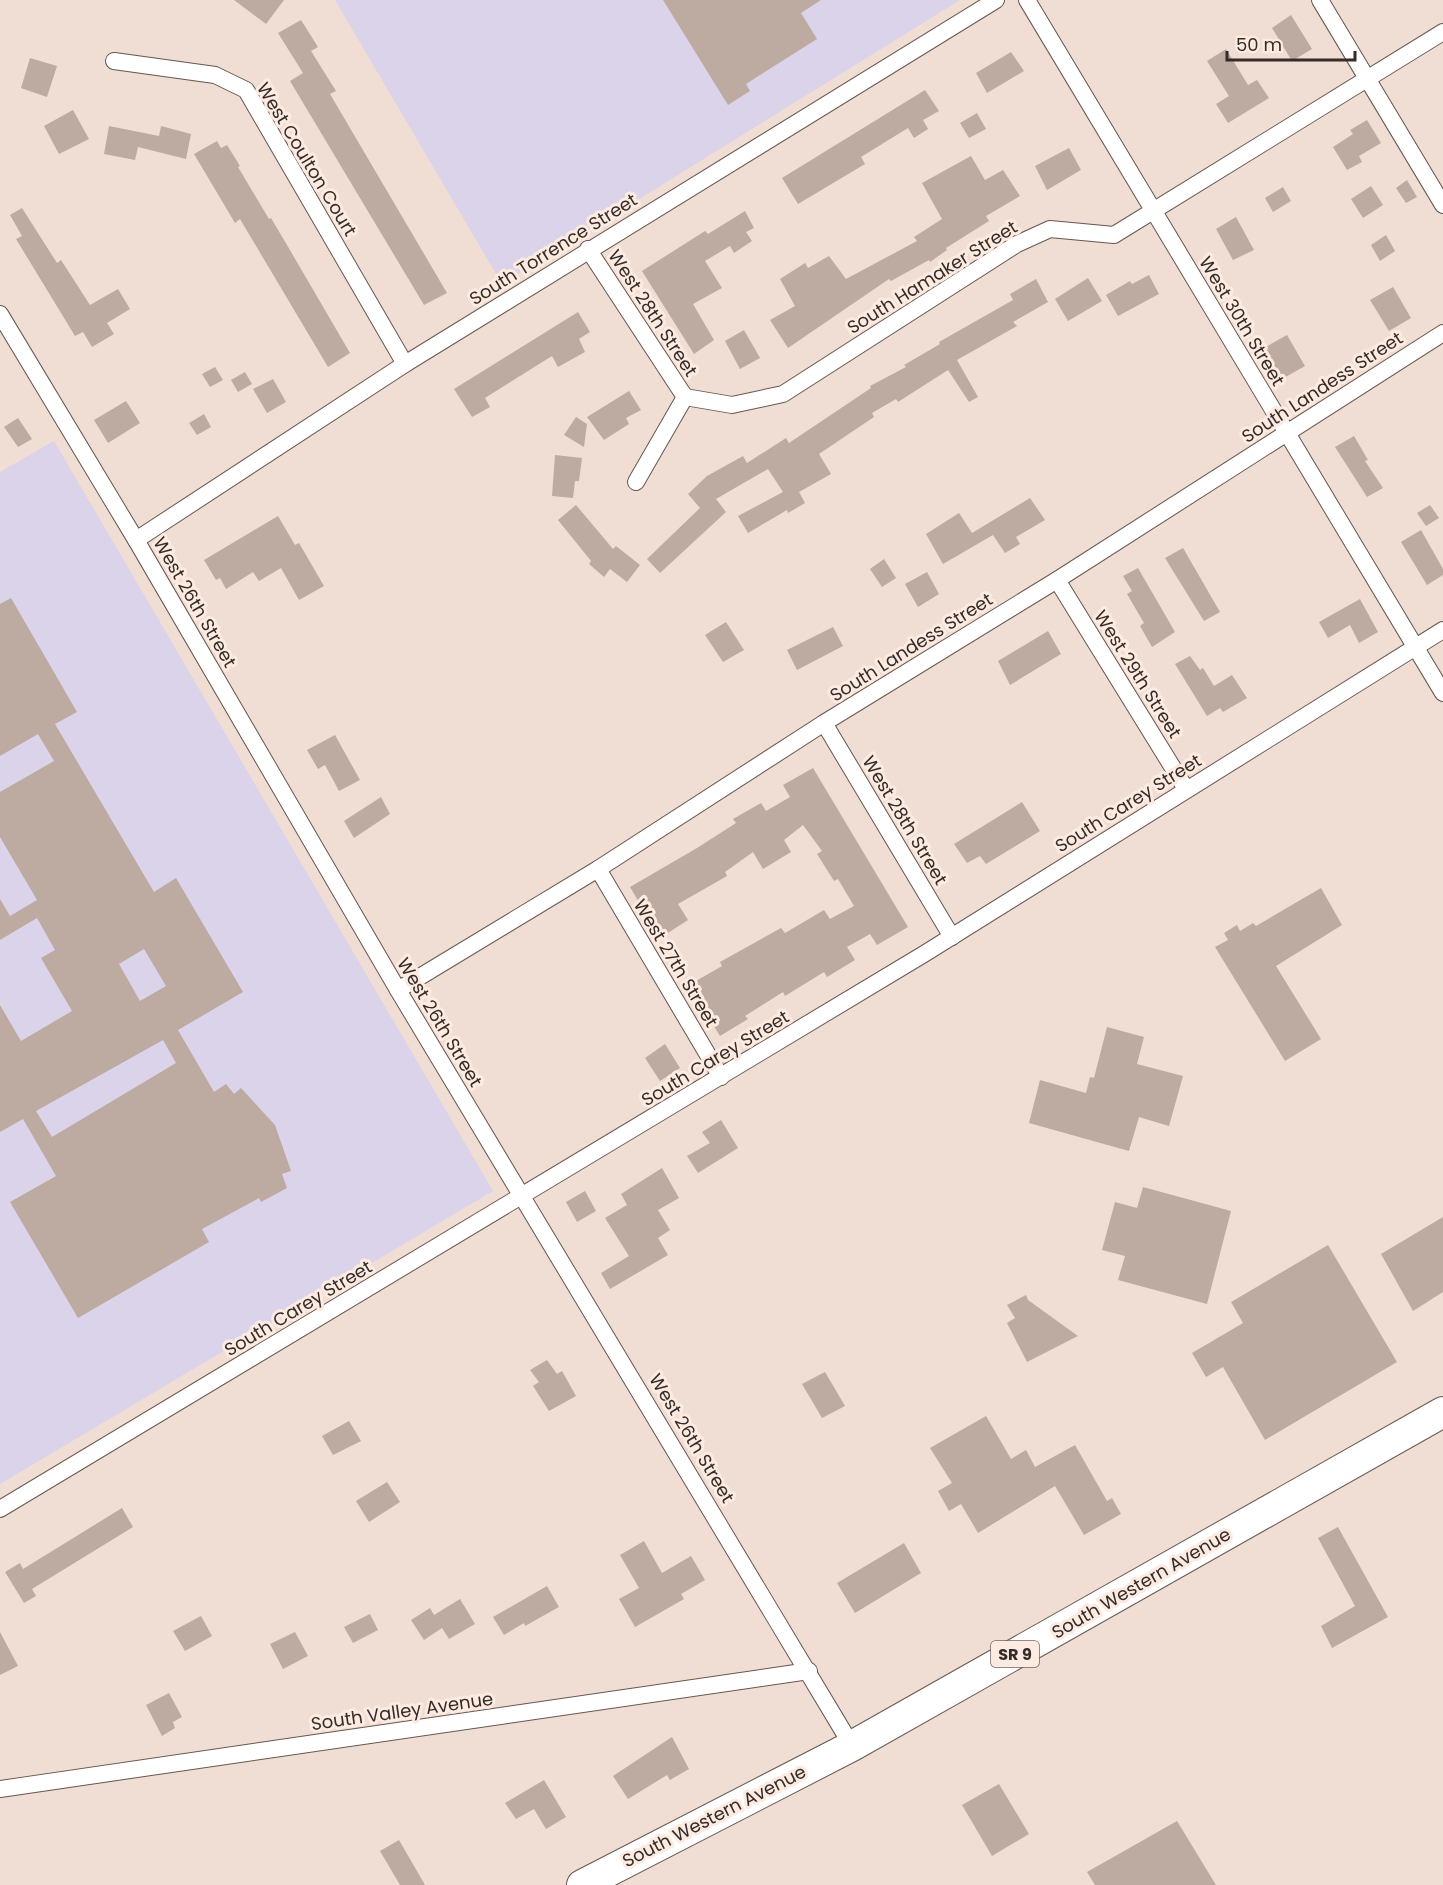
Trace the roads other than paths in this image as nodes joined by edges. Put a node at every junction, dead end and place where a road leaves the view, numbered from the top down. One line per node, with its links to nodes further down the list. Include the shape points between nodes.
1 (996, 0): 9 (street, South Torrence Street)
2 (1027, 0): 8 (street, West 30th Street)
3 (1320, 0): 6 (street)
4 (1443, 32): 6 (street, South Hamaker Street)
5 (114, 61): 12 (street, West Coulton Court, via 215,75 246,90)
6 (1368, 80): 7 (street); 8 (street, South Hamaker Street)
7 (1443, 205)
8 (1154, 212): 13 (street, South Hamaker Street, via 1114,236 1050,229 1017,244 783,394 732,405); 14 (street, West 30th Street)
9 (588, 249): 12 (street, South Torrence Street); 13 (street, West 28th Street)
10 (0, 316): 16 (street, West 26th Street)
11 (1443, 333): 14 (street, South Landess Street)
12 (405, 364): 16 (street, South Torrence Street)
13 (685, 397): 15 (street)
14 (1287, 433): 17 (street, South Landess Street); 19 (street, West 30th Street)
15 (636, 482)
16 (136, 540): 25 (street, West 26th Street)
17 (1057, 580): 21 (street, South Landess Street); 22 (street, West 29th Street)
18 (1443, 630): 19 (street, South Carey Street)
19 (1415, 647): 20 (street, West 30th Street); 22 (street, South Carey Street)
20 (1443, 693)
21 (824, 723): 23 (street, South Landess Street); 24 (street, West 28th Street)
22 (1186, 789): 24 (street, South Carey Street)
23 (598, 869): 25 (street, South Landess Street); 26 (street, West 27th Street)
24 (951, 937): 26 (street, South Carey Street)
25 (398, 990): 27 (street, West 26th Street)
26 (721, 1077): 27 (street, South Carey Street)
27 (524, 1195): 29 (street, South Carey Street); 30 (street, West 26th Street)
28 (1442, 1414): 31 (highway, South Western Avenue / SR 9)
29 (0, 1509)
30 (809, 1671): 31 (street, West 26th Street); 32 (street, South Valley Avenue)
31 (852, 1746): 33 (highway, South Western Avenue / SR 9)
32 (0, 1790)
33 (594, 1882)

